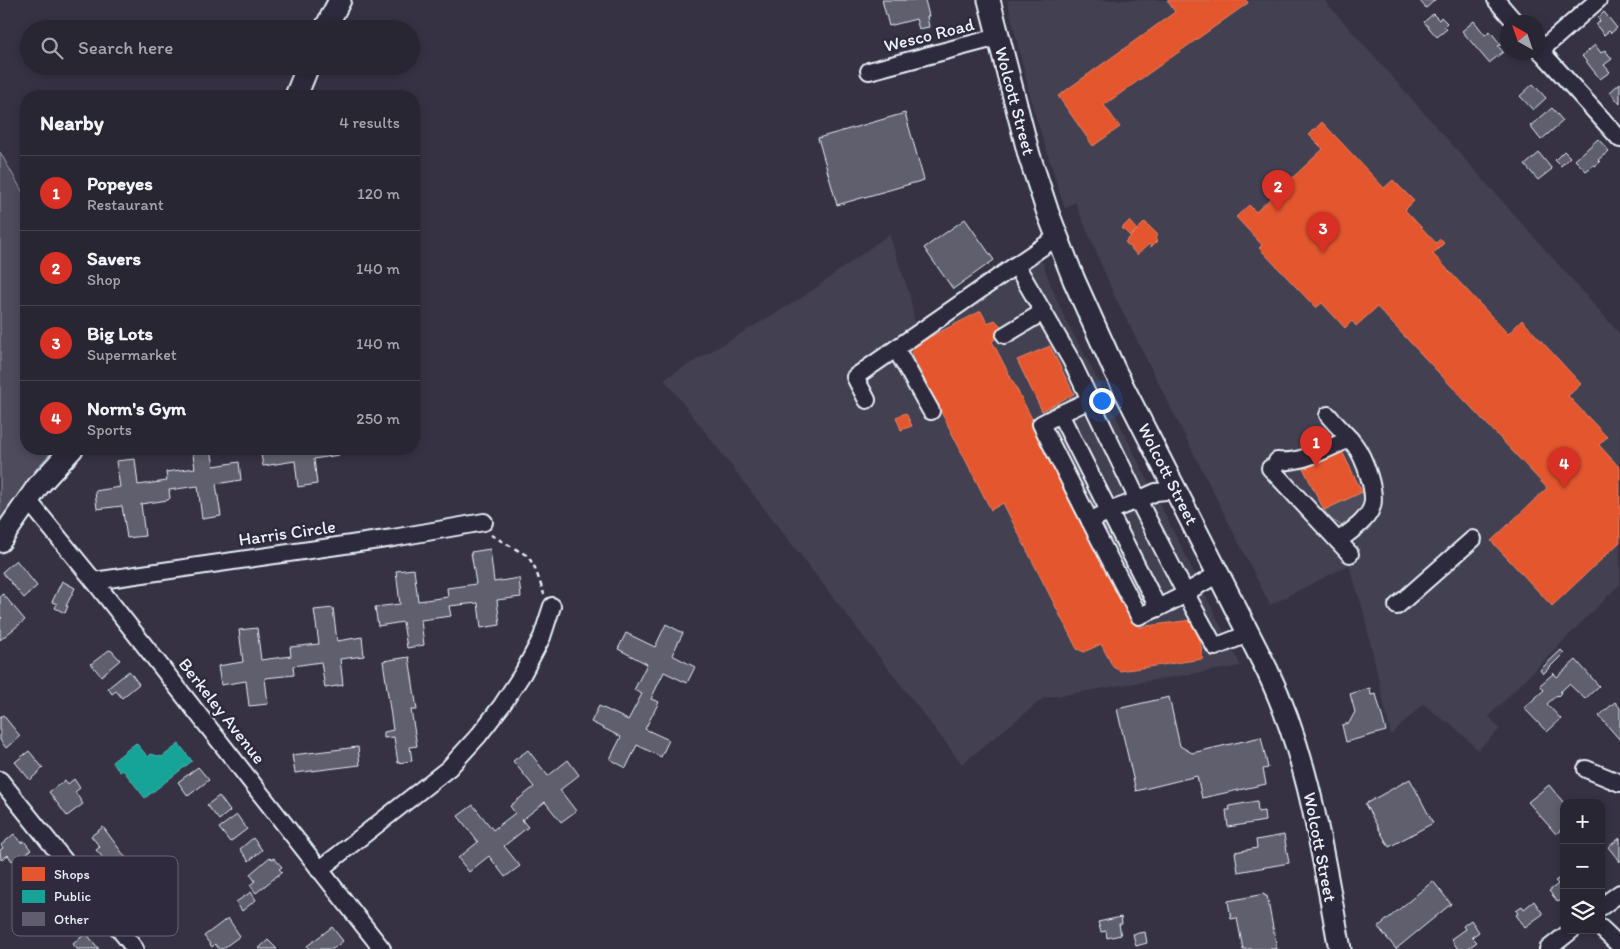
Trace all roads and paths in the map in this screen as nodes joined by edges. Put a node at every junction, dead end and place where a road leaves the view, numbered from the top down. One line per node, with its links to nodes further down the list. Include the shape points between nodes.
1 (340, 0): 6 (main road)
2 (989, 0): 7 (main road, Wolcott Street)
3 (1496, 0): 5 (street)
4 (1598, 0): 8 (street)
5 (1509, 15)
6 (330, 20)
7 (998, 38): 10 (street, Wesco Road); 14 (main road, Wolcott Street, via 1029,155)
8 (1545, 45)
9 (1545, 57): 13 (street)
10 (869, 70)
11 (304, 75): 12 (main road)
12 (298, 90)
13 (1620, 139)
14 (1057, 237): 15 (street); 26 (main road, Wolcott Street, via 1088,313)
15 (1016, 265): 16 (street); 18 (street)
16 (1043, 312): 17 (street); 20 (street)
17 (1005, 335)
18 (896, 349): 19 (street, via 855,377); 21 (street)
19 (866, 400)
20 (1090, 400): 22 (street); 28 (street)
21 (931, 411)
22 (1060, 414): 29 (street); 30 (street, via 1041,424)
23 (1328, 415): 24 (street)
24 (1350, 439): 34 (street, via 1361,455 1370,482 1372,507 1365,518); 34 (street, via 1299,460 1273,465)
25 (66, 455): 27 (main road)
26 (1176, 490): 28 (street, via 1156,492); 36 (main road, Wolcott Street)
27 (28, 500): 33 (main road); 37 (street, Berkeley Avenue)
28 (1138, 500): 29 (street); 38 (street)
29 (1109, 511): 30 (street); 41 (street)
30 (1090, 521): 41 (street, via 1139,616)
31 (484, 522): 37 (street, Harris Circle); 39 (path, via 491,535 528,556 542,592)
32 (1473, 539): 40 (street)
33 (0, 541)
34 (1338, 541): 35 (street)
35 (1350, 554)
36 (1218, 574): 38 (street); 42 (main road, Wolcott Street)
37 (94, 581): 47 (street, Berkeley Avenue)
38 (1186, 594): 41 (street); 42 (street, via 1215,648)
39 (552, 606): 47 (street, via 542,637 523,673 479,735 449,768)
40 (1397, 606)
41 (1158, 608)
42 (1248, 634): 56 (main road, Wolcott Street, via 1284,707 1301,756)
43 (1586, 769): 45 (street)
44 (0, 780): 46 (street)
45 (1620, 783)
46 (61, 856)
47 (320, 870): 55 (street, Berkeley Avenue)
48 (1620, 893): 49 (street)
49 (1605, 904)
50 (1605, 932): 53 (street)
51 (1567, 934): 57 (street)
52 (125, 936): 54 (street)
53 (1620, 946)
54 (135, 949)
55 (382, 949)
56 (1340, 949)
57 (1548, 949)

